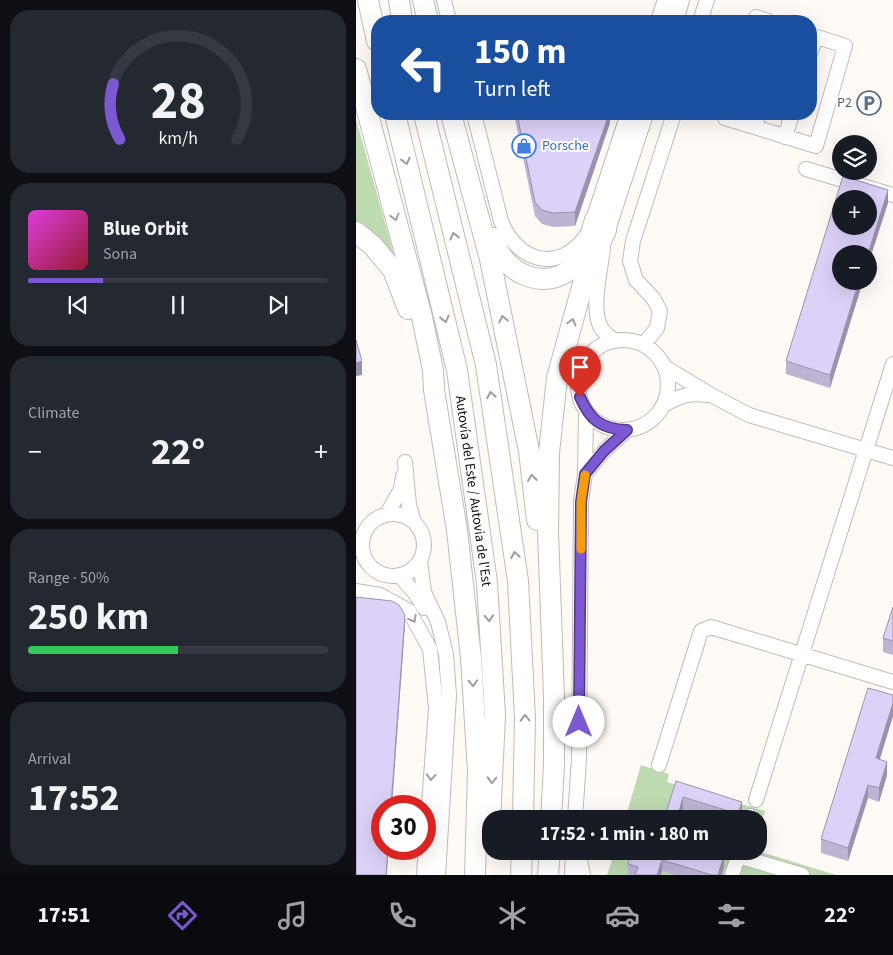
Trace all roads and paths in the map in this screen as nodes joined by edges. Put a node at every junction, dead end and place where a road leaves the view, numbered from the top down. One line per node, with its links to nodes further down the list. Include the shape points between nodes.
1 (399, 0): 7 (highway)
2 (423, 0): 8 (highway)
3 (444, 0): 9 (street)
4 (667, 0): 10 (main road)
5 (680, 0): 11 (main road)
6 (707, 0): 12 (street)
7 (401, 15)
8 (427, 15)
9 (448, 15)
10 (662, 15)
11 (676, 15)
12 (702, 15)
13 (817, 37): 25 (street, via 845,46 816,146)
14 (356, 69): 34 (highway, one-way to 34, via 422,317)
15 (396, 120): 67 (highway, Autovía del Este / Autovia de l'Est, one-way to 67, via 457,370 487,583 495,715)
16 (425, 120): 55 (highway, one-way to 16, via 525,718 518,581 486,365)
17 (454, 120): 49 (highway, one-way to 17, via 529,451 490,259)
18 (461, 120): 28 (highway, via 495,245 501,257 516,270 535,279 548,279 567,272 576,264)
19 (476, 120): 28 (street, via 501,221 518,248 534,257 557,258 568,254)
20 (628, 120): 28 (main road)
21 (642, 120): 28 (main road)
22 (672, 120): 31 (street, via 633,241 630,261 636,280 660,311 657,328)
23 (790, 120): 25 (street)
24 (757, 121): 25 (street)
25 (785, 137)
26 (806, 169): 27 (street)
27 (893, 195)
28 (601, 225): 30 (street, via 597,309 605,334); 49 (highway, one-way to 28, via 549,453 557,378)
29 (356, 232): 34 (highway, via 393,270)
30 (614, 340): 31 (street); 37 (street, via 589,355 581,368 578,382)
31 (644, 344): 33 (street, via 660,357)
32 (893, 364): 39 (street)
33 (665, 367): 35 (street); 36 (street, via 668,386)
34 (434, 390): 66 (highway, one-way to 66, via 457,530 471,658 478,770)
35 (713, 396): 36 (street, via 689,394); 39 (street, via 749,414)
36 (664, 405): 38 (street, via 655,418)
37 (586, 411): 38 (street, via 604,426); 41 (street)
38 (627, 430): 41 (street)
39 (867, 450): 40 (street); 51 (street)
40 (893, 458)
41 (585, 474): 57 (street, via 581,502)
42 (387, 514): 43 (street, via 406,516); 43 (street, via 401,490 405,462 408,505); 44 (street)
43 (414, 522): 46 (street, via 424,540)
44 (362, 528): 45 (street, via 364,535)
45 (360, 554): 47 (street, via 378,572)
46 (420, 560): 47 (street, via 415,567); 50 (street, via 424,592 438,622)
47 (399, 575): 50 (street, via 428,614)
48 (356, 591): 64 (street, one-way to 64, via 380,595 409,612 430,649 436,708)
49 (551, 631): 56 (highway)
50 (446, 654): 65 (street, via 449,695)
51 (801, 654): 52 (street); 53 (street, via 711,627 701,631); 54 (street)
52 (893, 682)
53 (659, 765)
54 (756, 800)
55 (523, 810)
56 (552, 810)
57 (576, 810)
58 (522, 860): 68 (highway)
59 (549, 860): 69 (highway)
60 (573, 860): 70 (street)
61 (580, 860): 71 (street)
62 (737, 860): 72 (street)
63 (757, 860): 73 (street)
64 (424, 875)
65 (438, 875)
66 (475, 875)
67 (488, 875)
68 (521, 875)
69 (548, 875)
70 (572, 875)
71 (583, 875)
72 (732, 875)
73 (802, 875)

